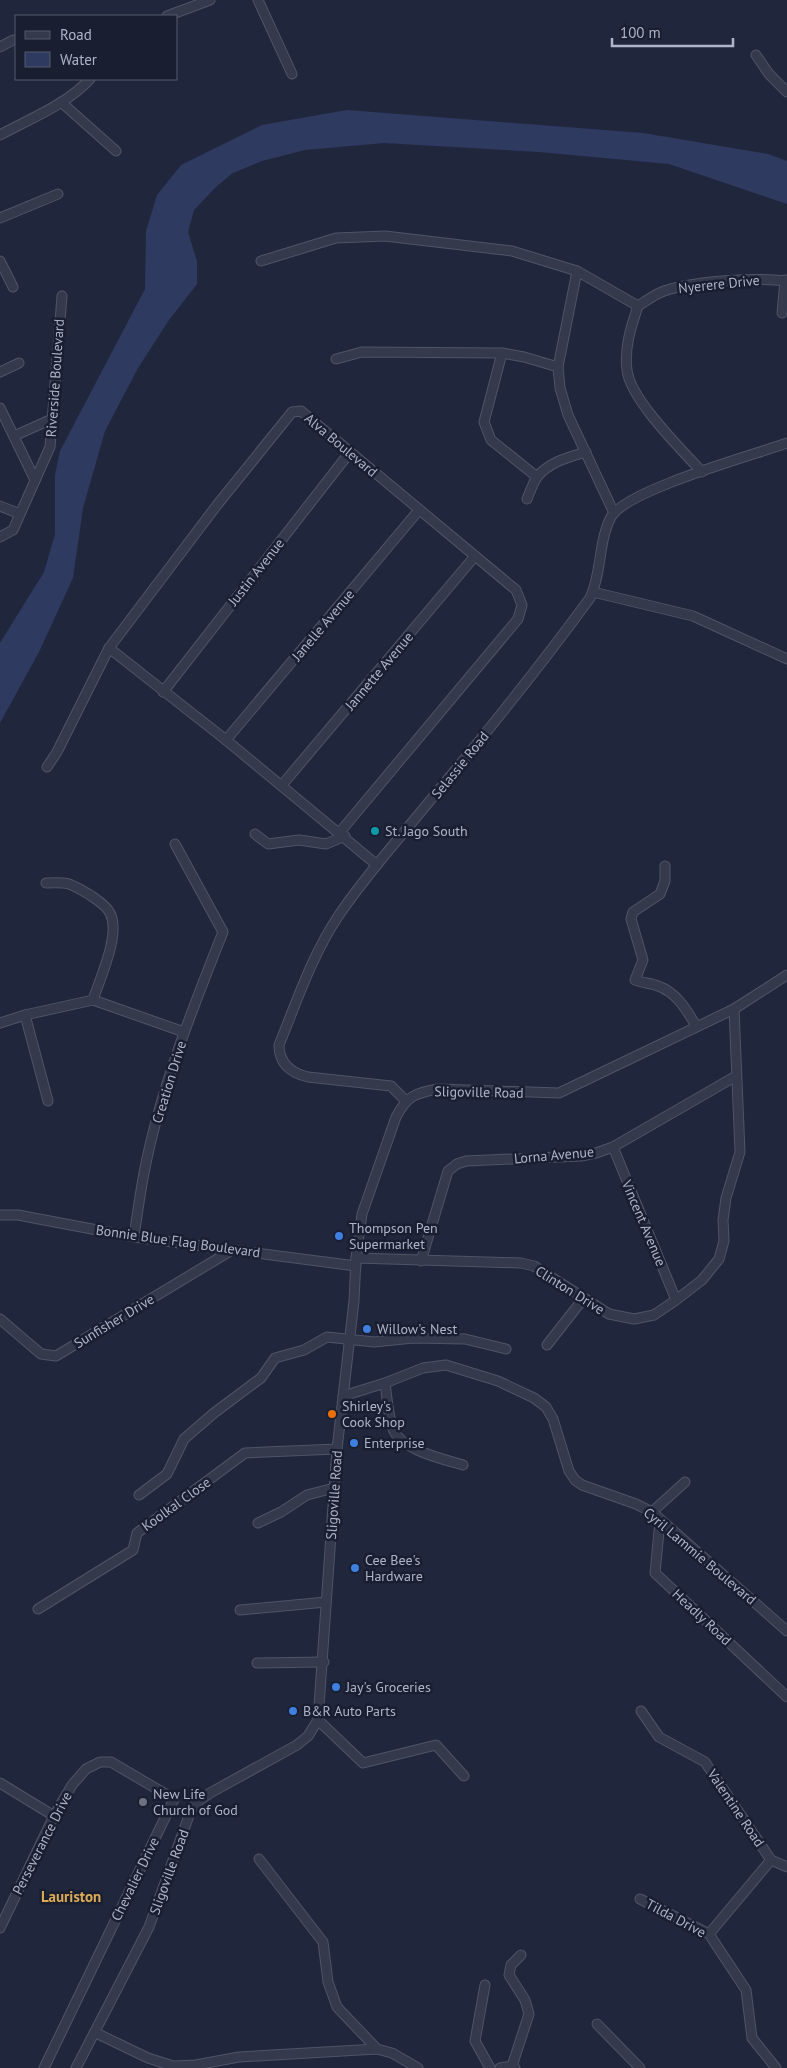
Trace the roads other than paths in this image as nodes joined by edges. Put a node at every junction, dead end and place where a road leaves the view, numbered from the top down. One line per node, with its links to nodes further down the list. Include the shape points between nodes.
1 (210, 0): 3 (street)
2 (258, 0): 7 (street)
3 (171, 15)
4 (13, 40): 5 (street)
5 (0, 47)
6 (756, 55): 9 (street)
7 (292, 74)
8 (89, 80): 10 (street)
9 (787, 92)
10 (61, 102): 11 (street); 12 (street)
11 (0, 135)
12 (116, 152)
13 (58, 194): 14 (street)
14 (0, 218)
15 (261, 260): 17 (street, via 336,238 385,236 512,251)
16 (0, 261): 19 (street)
17 (577, 271): 21 (street); 26 (street)
18 (786, 280): 21 (street, Nyerere Drive, via 768,278 693,285 663,291); 22 (street)
19 (13, 287)
20 (62, 296): 29 (street, Riverside Boulevard)
21 (638, 306): 34 (street, via 627,339 627,372 641,404)
22 (782, 312)
23 (502, 354): 24 (street, via 362,352); 26 (street); 35 (street, via 484,422 491,440)
24 (336, 359)
25 (19, 363): 27 (street)
26 (558, 368): 33 (street, via 568,415)
27 (0, 372)
28 (0, 408): 30 (street)
29 (52, 419): 30 (street); 36 (street, Riverside Boulevard, via 50,447)
30 (14, 436): 36 (street)
31 (787, 443): 34 (street)
32 (350, 452): 39 (street, Alva Boulevard); 45 (street, Alva Boulevard, via 301,411 292,412); 47 (street, Justin Avenue)
33 (586, 452): 35 (street, via 564,458); 40 (street)
34 (702, 472): 40 (street, via 630,500)
35 (537, 477): 37 (street)
36 (35, 480): 41 (street, Riverside Boulevard)
37 (527, 499)
38 (0, 506): 41 (street)
39 (419, 510): 43 (street, Alva Boulevard); 48 (street, Janelle Avenue)
40 (614, 513): 44 (street, Selassie Road, via 604,540)
41 (20, 514): 42 (street, Riverside Boulevard, via 13,530)
42 (0, 537)
43 (475, 556): 50 (street, Jannette Avenue); 52 (street, Alva Boulevard, via 516,590 522,605 518,619)
44 (593, 592): 46 (street, via 693,616); 54 (street, Selassie Road, via 554,648)
45 (109, 648): 47 (street); 49 (street, Alva Boulevard)
46 (787, 659)
47 (163, 692): 48 (street)
48 (226, 740): 50 (street)
49 (47, 767)
50 (282, 785): 52 (street)
51 (255, 834): 52 (street, via 268,844 299,840 326,844)
52 (342, 834): 54 (street)
53 (174, 844): 63 (street, Creation Drive, via 223,932)
54 (377, 864): 66 (street, Selassie Road, via 323,941 309,969 279,1051 284,1064 296,1074 391,1086)
55 (665, 866): 62 (street, via 665,881 660,894 633,912 631,919 643,960 635,980 665,988 688,1011)
56 (46, 883): 58 (street, via 68,882 102,903 110,912 114,923 113,937)
57 (787, 975): 59 (street, Sligoville Road)
58 (93, 1000): 60 (street); 63 (street)
59 (734, 1009): 62 (street, Sligoville Road); 64 (street, Clinton Drive)
60 (25, 1015): 61 (street); 65 (street)
61 (0, 1023)
62 (696, 1026): 66 (street, Sligoville Road, via 559,1093 438,1089 420,1092)
63 (184, 1032): 69 (street, Creation Drive, via 144,1172)
64 (736, 1076): 67 (street, Lorna Avenue); 74 (street, Clinton Drive, via 740,1152 726,1198 722,1250 702,1280)
65 (48, 1101)
66 (406, 1101): 72 (street, Sligoville Road, via 396,1117 371,1184 362,1214)
67 (612, 1147): 71 (street, Lorna Avenue, via 581,1156 457,1164 448,1171); 74 (street, Vincent Avenue)
68 (0, 1215): 69 (street, Bonnie Blue Flag Boulevard, via 18,1215)
69 (134, 1237): 70 (street, Bonnie Blue Flag Boulevard)
70 (232, 1250): 72 (street, Bonnie Blue Flag Boulevard); 75 (street, Sunfisher Drive, via 56,1356 42,1354)
71 (421, 1261): 72 (street, Clinton Drive); 73 (street, Clinton Drive, via 521,1262 534,1266)
72 (356, 1262): 76 (street, Sligoville Road)
73 (583, 1299): 74 (street, Clinton Drive, via 609,1314 634,1318 654,1315); 77 (street)
74 (676, 1300)
75 (0, 1319)
76 (348, 1340): 78 (street, via 465,1338); 80 (street, Sligoville Road); 85 (street, via 327,1337 304,1350 275,1358 261,1378 184,1439 167,1474)
77 (547, 1346)
78 (506, 1348)
79 (385, 1383): 80 (street, Cyril Lammie Boulevard); 82 (street, via 393,1428 398,1437 421,1452); 86 (street, Cyril Lammie Boulevard, via 423,1368 446,1365 498,1381 534,1398 546,1407 552,1419 574,1480)
80 (343, 1396): 81 (street, Sligoville Road)
81 (337, 1449): 84 (street, Sligoville Road); 90 (street, Koolkal Close, via 245,1453 136,1534 133,1550)
82 (463, 1465)
83 (686, 1482): 86 (street)
84 (334, 1488): 88 (street, via 307,1495); 89 (street, Sligoville Road)
85 (139, 1495)
86 (652, 1512): 87 (street, Cyril Lammie Boulevard)
87 (660, 1521): 92 (street, Cyril Lammie Boulevard); 95 (street, Headly Road, via 655,1573)
88 (258, 1523)
89 (326, 1602): 91 (street); 93 (street, Sligoville Road)
90 (38, 1609)
91 (240, 1610)
92 (787, 1630)
93 (324, 1662): 94 (street); 97 (street, Sligoville Road)
94 (257, 1663)
95 (787, 1697)
96 (641, 1711): 103 (street, Valentine Road, via 659,1737 705,1762)
97 (318, 1720): 98 (street, via 364,1763 436,1745); 111 (street, Sligoville Road, via 297,1746 210,1793 191,1810 150,1927)
98 (464, 1776)
99 (0, 1783): 101 (street)
100 (72, 1785): 101 (street, Perseverance Drive); 115 (street, Chevalier Drive, via 86,1769 100,1762 111,1762 174,1798)
101 (54, 1816): 106 (street, Perseverance Drive)
102 (259, 1859): 112 (street, via 323,1942 328,1982 337,2007)
103 (771, 1860): 104 (street, Valentine Road); 107 (street)
104 (787, 1867)
105 (640, 1899): 107 (street, Tilda Drive)
106 (1, 1923)
107 (709, 1934): 122 (street, Tilda Drive, via 746,1990 752,2038)
108 (521, 1955): 114 (street, via 511,1965 509,1975 525,2000 529,2014)
109 (485, 1985): 119 (street, via 475,2041)
110 (596, 2024): 121 (street)
111 (96, 2033): 113 (street); 116 (street, Sligoville Road)
112 (376, 2049): 113 (street, via 239,2057 189,2066 173,2066); 118 (street, via 392,2053)
113 (148, 2058): 117 (street)
114 (514, 2067): 120 (street)
115 (44, 2068)
116 (76, 2068)
117 (144, 2068)
118 (418, 2068)
119 (490, 2068)
120 (500, 2068)
121 (640, 2068)
122 (776, 2068)

